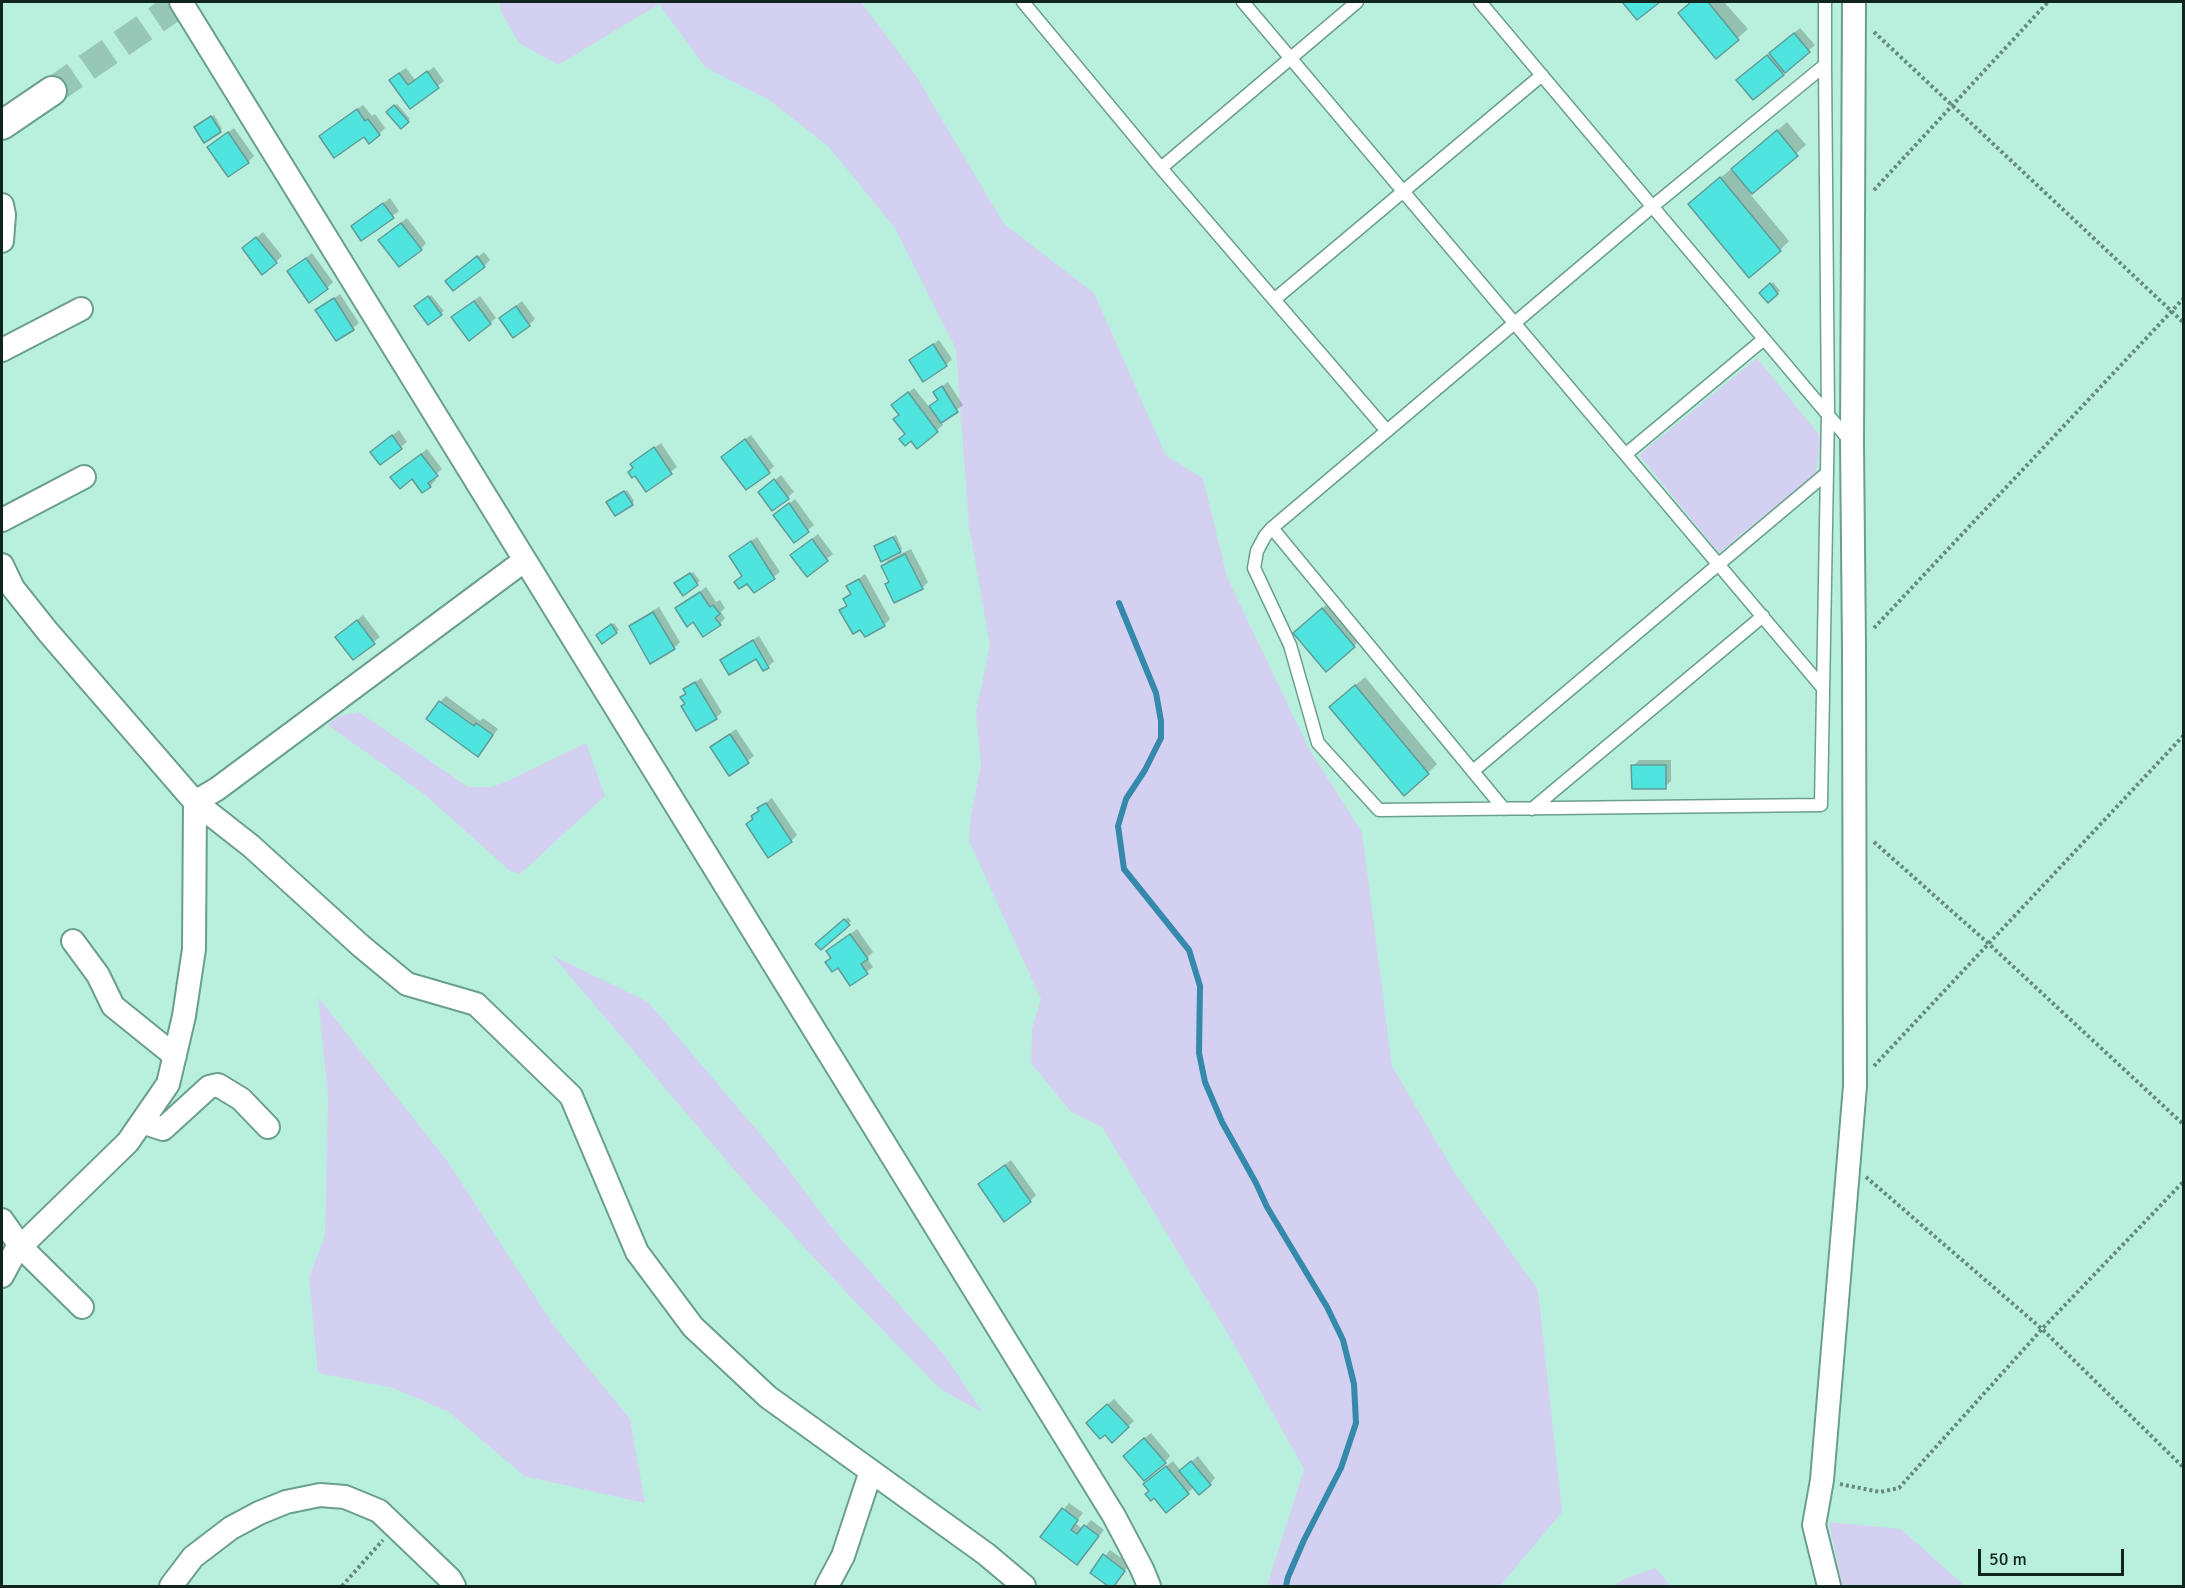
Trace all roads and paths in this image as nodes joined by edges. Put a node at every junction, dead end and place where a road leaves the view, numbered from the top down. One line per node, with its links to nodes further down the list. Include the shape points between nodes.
1 (181, 2): 37 (street)
2 (1243, 2): 9 (lane)
3 (1357, 2): 9 (lane)
4 (1480, 2): 11 (lane)
5 (1825, 2): 10 (lane)
6 (2048, 2): 13 (path)
7 (1031, 4): 15 (lane)
8 (1854, 8): 13 (path); 19 (street)
9 (1291, 58): 15 (lane); 16 (lane)
10 (1825, 65): 18 (lane); 29 (lane)
11 (1542, 75): 16 (lane); 18 (lane)
12 (52, 91): 14 (street)
13 (1952, 105): 19 (path); 24 (path)
14 (2, 125)
15 (1161, 168): 22 (lane)
16 (1403, 191): 22 (lane); 25 (lane)
17 (2, 205): 20 (street)
18 (1653, 206): 25 (lane); 27 (lane)
19 (1854, 212): 31 (street)
20 (2, 241)
21 (2184, 298): 24 (path)
22 (1275, 299): 30 (lane)
23 (81, 309): 28 (street)
24 (2171, 311): 26 (path); 41 (path)
25 (1515, 322): 30 (lane); 32 (lane)
26 (2184, 323)
27 (1764, 339): 29 (lane); 32 (lane)
28 (2, 350)
29 (1828, 414): 31 (lane); 33 (lane)
30 (1386, 430): 36 (lane)
31 (1852, 442): 41 (street)
32 (1626, 454): 39 (lane)
33 (1827, 473): 39 (lane); 42 (lane)
34 (84, 477): 35 (street)
35 (2, 520)
36 (1272, 528): 44 (lane); 47 (lane, via 1257,551 1254,568 1290,645 1318,743 1379,810)
37 (525, 560): 45 (street); 72 (street, via 1114,1516)
38 (2, 565): 45 (street, via 13,588 48,632)
39 (1720, 565): 40 (lane); 44 (lane)
40 (1763, 616): 42 (lane); 46 (lane)
41 (1854, 649): 48 (street)
42 (1822, 687): 46 (lane, via 1821,805)
43 (2184, 735): 50 (path)
44 (1473, 771): 47 (lane)
45 (195, 802): 51 (street, via 194,949); 64 (street, via 251,846 407,984 476,1004 571,1096 637,1252 693,1327 768,1397)
46 (1532, 808): 47 (lane)
47 (1504, 809)
48 (1854, 824): 50 (path); 52 (street)
49 (73, 942): 51 (street, via 98,975 112,1006)
50 (1989, 944): 52 (path); 54 (path)
51 (175, 1056): 53 (street, via 168,1084)
52 (1855, 1086): 56 (street)
53 (142, 1122): 55 (street, via 163,1129 209,1087 218,1085 242,1099); 59 (street, via 128,1142)
54 (2184, 1125)
55 (268, 1127)
56 (1850, 1163): 62 (path); 65 (street)
57 (2184, 1181): 62 (path)
58 (2, 1220): 59 (street)
59 (21, 1247): 60 (street); 61 (street)
60 (2, 1276)
61 (82, 1307)
62 (2042, 1329): 63 (path); 65 (path, via 1899,1488 1880,1492)
63 (2184, 1468)
64 (871, 1471): 70 (street, via 843,1556); 71 (street, via 986,1554)
65 (1822, 1480): 73 (street, via 1814,1525)
66 (395, 1526): 67 (street, via 379,1512 345,1497 320,1495 286,1502 231,1528 193,1557); 68 (path); 69 (street)
67 (171, 1587)
68 (342, 1587)
69 (454, 1587)
70 (828, 1587)
71 (1024, 1587)
72 (1149, 1587)
73 (1829, 1587)

